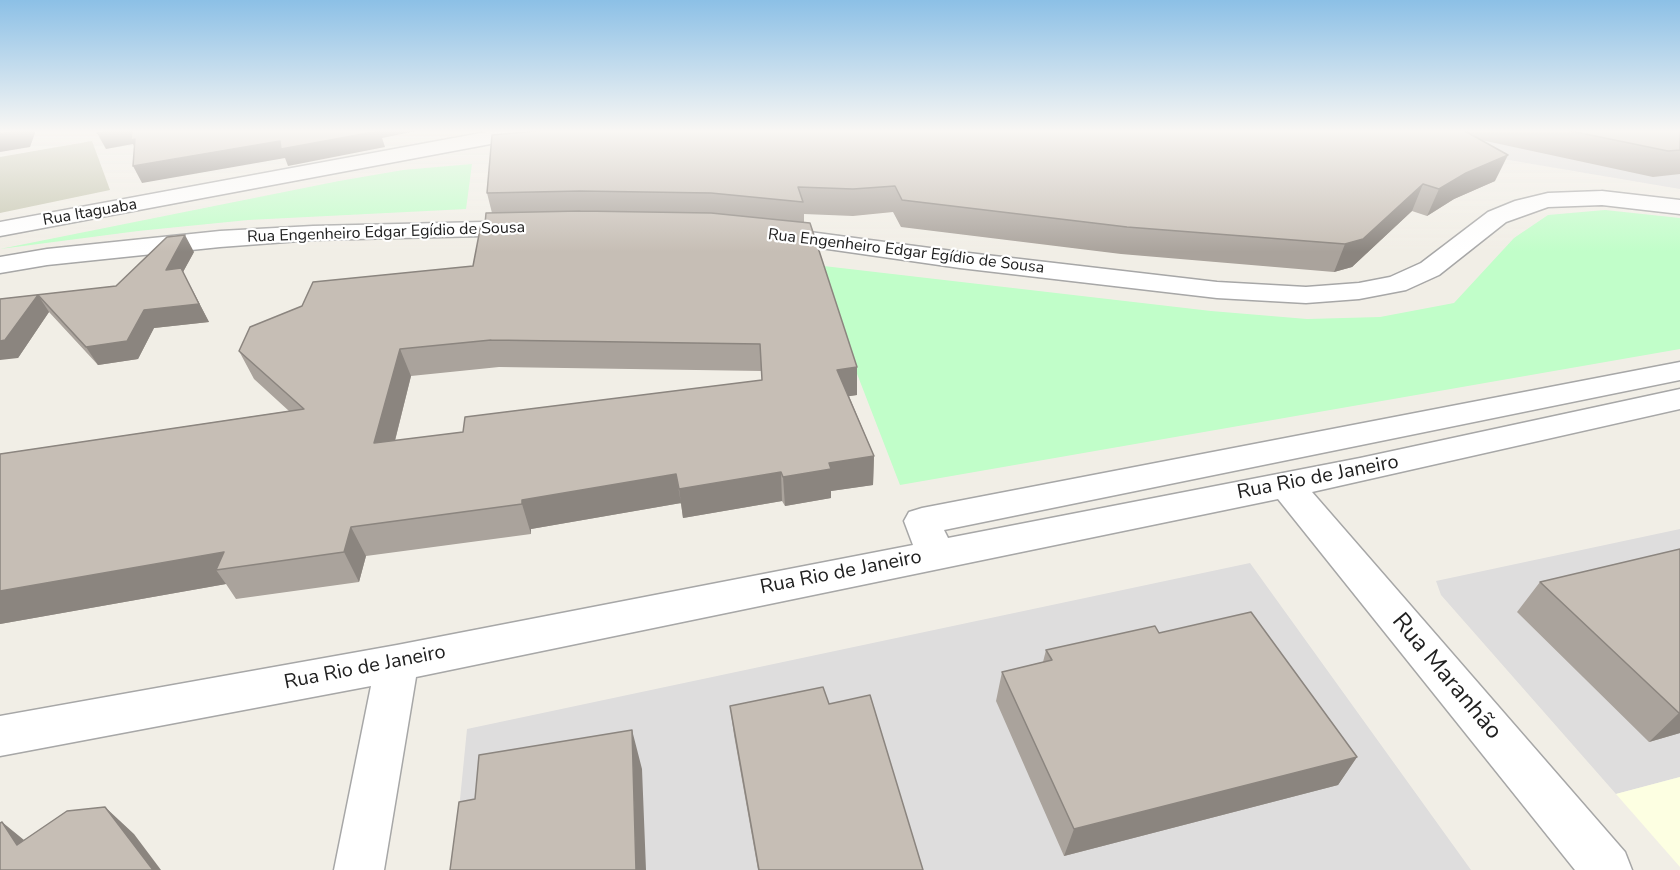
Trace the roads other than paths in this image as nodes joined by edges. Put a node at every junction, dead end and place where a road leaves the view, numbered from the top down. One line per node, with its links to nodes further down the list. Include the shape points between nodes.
1 (320, 171): 4 (street, Rua Itaguaba)
2 (1680, 207): 5 (street, Rua Engenheiro Edgar Egídio de Sousa, via 1602,198 1548,200 1497,217 1430,269 1397,284 1306,295 1216,290)
3 (551, 227): 6 (street, Rua Engenheiro Edgar Egídio de Sousa, via 356,231 220,239)
4 (0, 229)
5 (746, 232)
6 (0, 265)
7 (1680, 371): 10 (street, via 922,521)
8 (1680, 399): 9 (street, Rua Rio de Janeiro)
9 (1285, 484): 10 (street, Rua Rio de Janeiro); 14 (street, Rua Maranhão)
10 (936, 554): 11 (street, Rua Rio de Janeiro)
11 (397, 663): 12 (street, Rua Rio de Janeiro); 13 (street)
12 (0, 736)
13 (359, 870)
14 (1607, 870)

